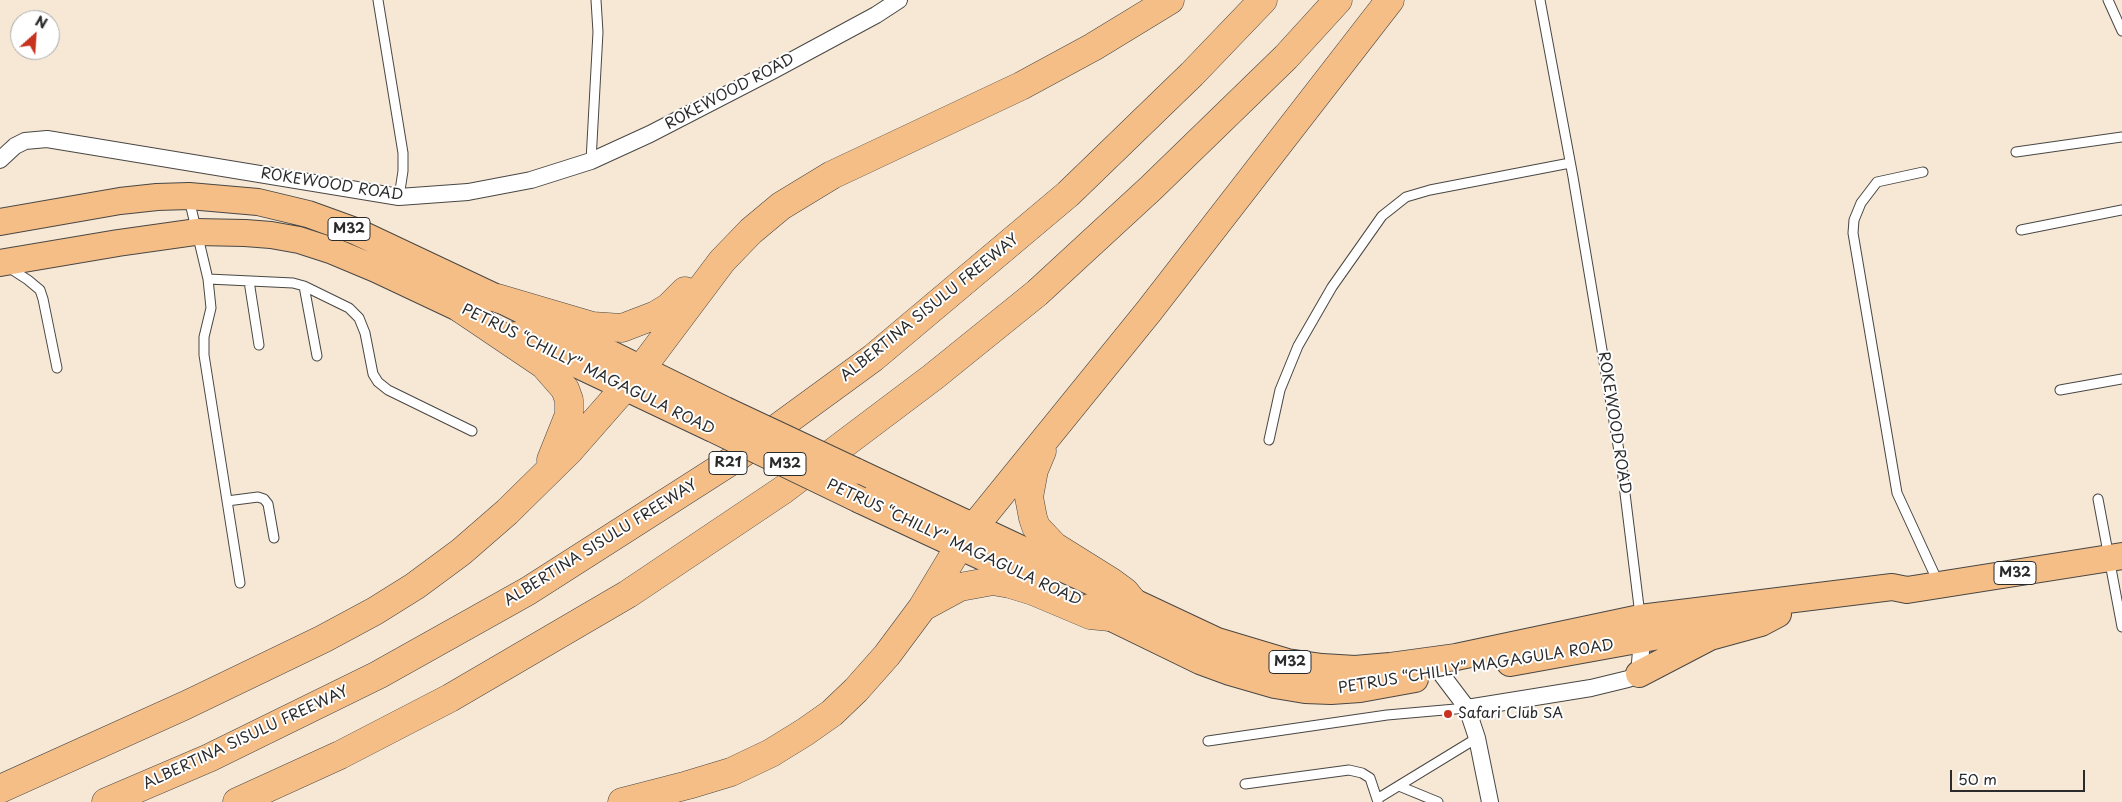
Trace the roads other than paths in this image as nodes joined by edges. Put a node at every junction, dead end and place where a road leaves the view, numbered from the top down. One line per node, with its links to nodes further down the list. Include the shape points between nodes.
1 (378, 0): 18 (lane, via 403,153)
2 (596, 0): 14 (lane, via 598,32)
3 (899, 0): 14 (street, ROKEWOOD ROAD, via 756,79)
4 (1170, 0): 24 (highway, via 1094,47 1021,86 802,191 751,231)
5 (1263, 0): 64 (highway, ALBERTINA SISULU FREEWAY / R21, via 1068,194 873,358 736,458 528,591 378,675 209,758)
6 (1338, 0): 65 (highway, via 1286,57 1173,168 1037,293 933,378 783,490 628,594 450,698 340,755)
7 (1390, 0): 38 (highway, via 1148,311)
8 (1540, 0): 15 (lane, ROKEWOOD ROAD)
9 (2108, 0): 10 (lane)
10 (2122, 31)
11 (2122, 137): 12 (lane)
12 (2016, 152)
13 (0, 160): 18 (street, ROKEWOOD ROAD, via 24,141 47,139)
14 (591, 161): 18 (street, ROKEWOOD ROAD, via 531,180 468,192)
15 (1570, 163): 39 (lane, via 1430,190 1406,197 1382,216 1332,286 1298,346 1280,390); 54 (lane, ROKEWOOD ROAD, via 1622,469)
16 (1923, 172): 47 (lane, via 1877,182 1861,203 1853,233 1897,493)
17 (189, 196): 20 (main road, PETRUS “CHILLY” MAGAGULA ROAD / M32, via 120,201); 22 (lane); 28 (main road, PETRUS “CHILLY” MAGAGULA ROAD / M32, via 258,202 308,214 355,231)
18 (399, 197)
19 (2122, 210): 21 (lane)
20 (0, 222)
21 (2021, 230)
22 (196, 232): 23 (main road, PETRUS “CHILLY” MAGAGULA ROAD / M32); 25 (lane); 29 (main road, PETRUS “CHILLY” MAGAGULA ROAD / M32, via 245,233 299,240 333,250)
23 (0, 262): 32 (lane, via 40,290)
24 (722, 262): 28 (highway, via 704,273 669,307 622,328 592,326); 33 (highway)
25 (208, 279): 26 (lane); 42 (lane, via 211,308 204,337 204,356)
26 (249, 281): 27 (lane); 30 (lane)
27 (304, 286): 31 (lane); 37 (lane, via 348,308 359,318 373,374 378,382)
28 (497, 298): 33 (main road, PETRUS “CHILLY” MAGAGULA ROAD / M32)
29 (461, 309): 33 (main road, PETRUS “CHILLY” MAGAGULA ROAD / M32); 40 (highway, via 544,365 566,388 568,415)
30 (259, 345)
31 (317, 356)
32 (57, 368)
33 (633, 378): 36 (main road, PETRUS “CHILLY” MAGAGULA ROAD / M32); 40 (highway)
34 (2122, 379): 35 (lane)
35 (2060, 390)
36 (718, 419): 43 (main road, PETRUS “CHILLY” MAGAGULA ROAD / M32, bridge, via 855,471); 43 (main road, PETRUS “CHILLY” MAGAGULA ROAD / M32, bridge, via 860,500)
37 (472, 431)
38 (1050, 431): 43 (highway); 49 (highway, via 1034,470 1030,490 1030,508 1036,527 1054,546 1110,581)
39 (1269, 440)
40 (544, 475): 62 (highway, via 461,552 375,611 186,705)
41 (2098, 499): 45 (lane)
42 (227, 502): 44 (lane, via 264,499 268,504); 46 (lane)
43 (967, 536): 49 (main road, PETRUS “CHILLY” MAGAGULA ROAD / M32); 50 (highway); 52 (main road, PETRUS “CHILLY” MAGAGULA ROAD / M32)
44 (274, 538)
45 (2115, 557): 47 (main road, PETRUS “CHILLY” MAGAGULA ROAD / M32); 53 (lane)
46 (240, 583)
47 (1939, 585): 48 (main road, PETRUS “CHILLY” MAGAGULA ROAD / M32)
48 (1907, 590): 51 (main road, PETRUS “CHILLY” MAGAGULA ROAD / M32, via 1895,598); 54 (main road, PETRUS “CHILLY” MAGAGULA ROAD / M32, via 1892,587)
49 (1134, 603): 54 (main road, PETRUS “CHILLY” MAGAGULA ROAD / M32, via 1217,641 1255,653 1287,662 1355,669)
50 (922, 608): 52 (highway, via 960,587 993,582 1033,591 1090,615); 66 (highway, via 856,690 806,732 731,772)
51 (1778, 614): 54 (main road, PETRUS “CHILLY” MAGAGULA ROAD / M32); 55 (main road, via 1761,623 1710,637)
52 (1110, 617): 56 (main road, PETRUS “CHILLY” MAGAGULA ROAD / M32, via 1200,661 1275,685 1305,690 1360,689)
53 (2122, 627)
54 (1641, 629): 55 (street, ROKEWOOD ROAD); 56 (main road, PETRUS “CHILLY” MAGAGULA ROAD / M32)
55 (1639, 674): 57 (street, via 1612,684)
56 (1442, 675): 57 (street)
57 (1467, 708): 58 (street); 59 (lane, via 1387,714)
58 (1477, 738): 61 (lane); 68 (street)
59 (1208, 740)
60 (1244, 784): 63 (lane, via 1349,770 1370,778)
61 (1399, 786): 63 (lane); 67 (lane)
62 (0, 789)
63 (1377, 801)
64 (106, 802)
65 (238, 802)
66 (622, 802)
67 (1438, 802)
68 (1490, 802)

